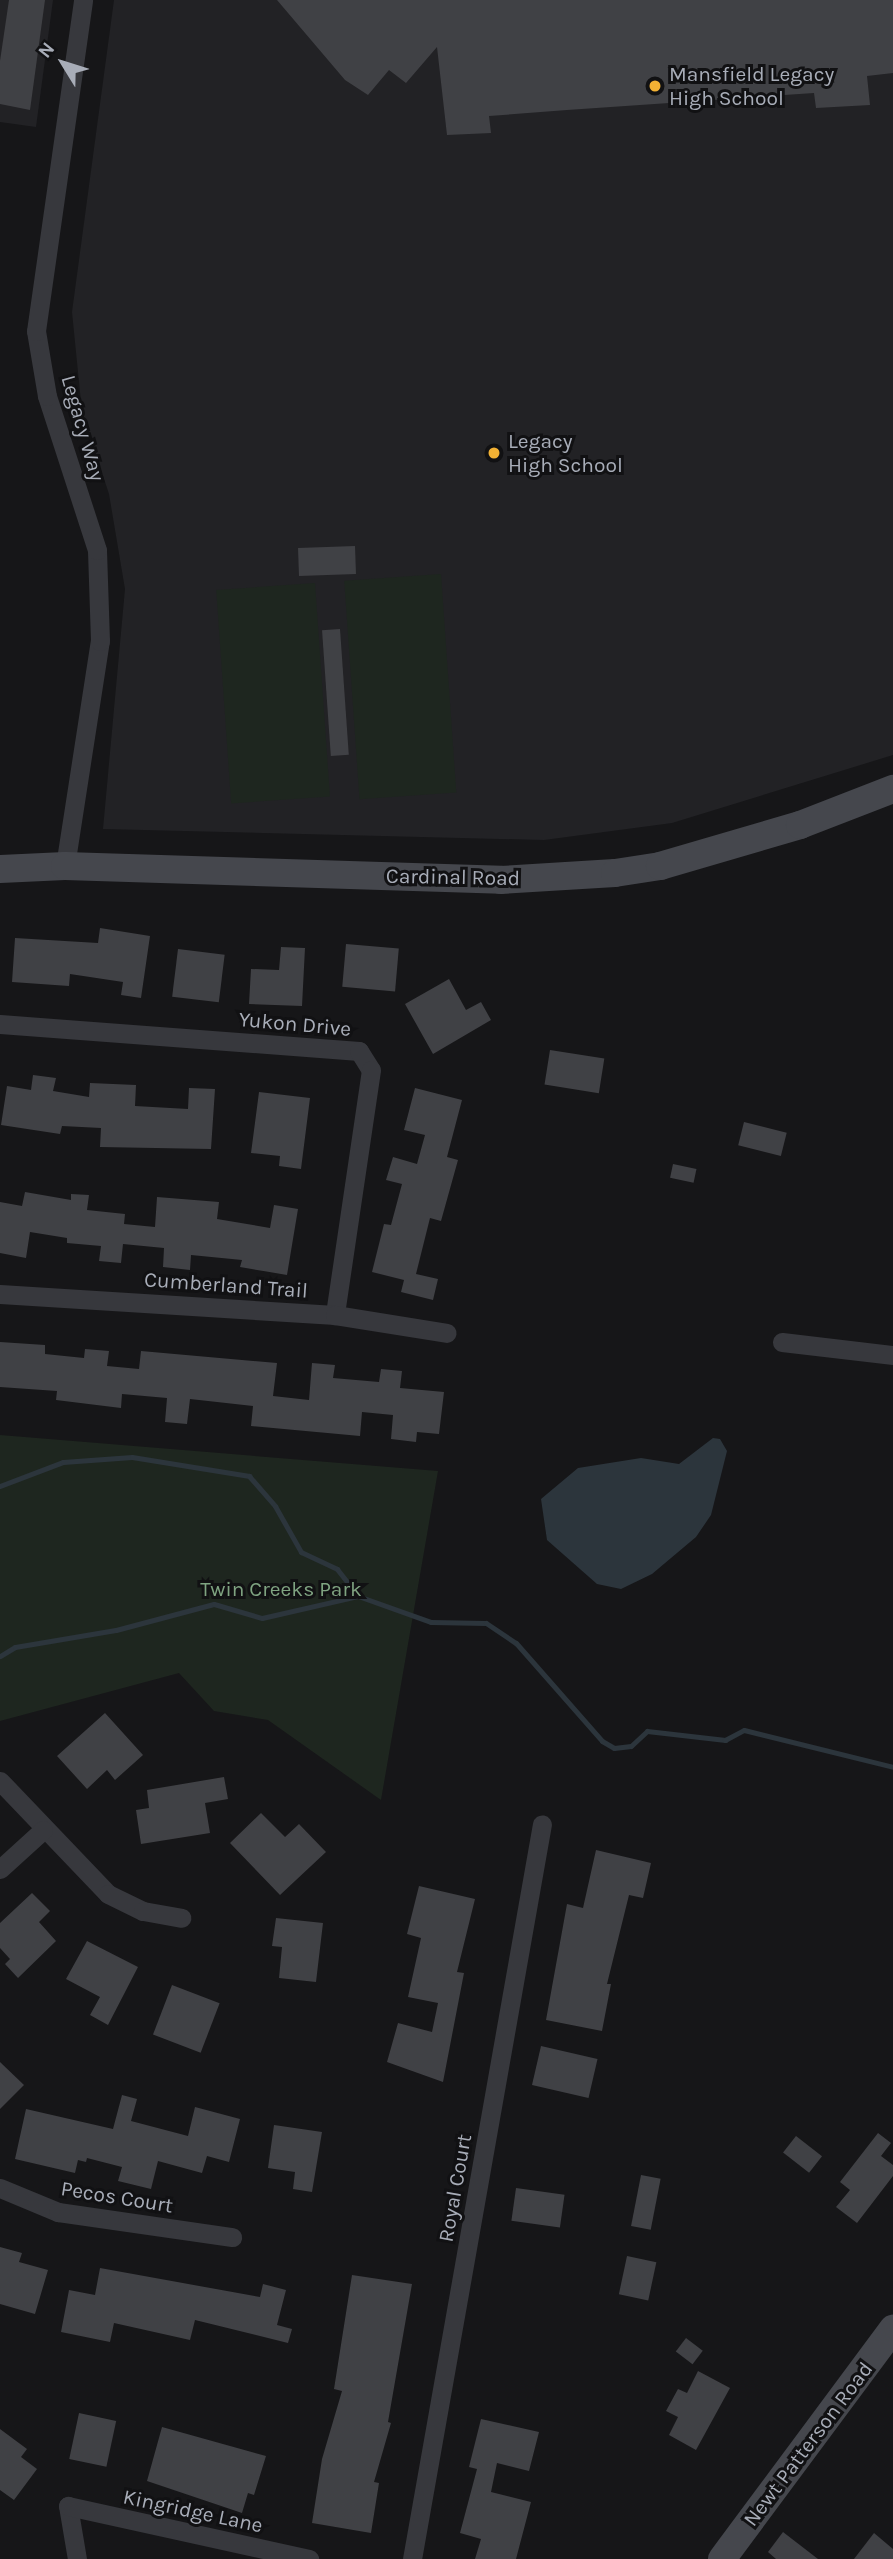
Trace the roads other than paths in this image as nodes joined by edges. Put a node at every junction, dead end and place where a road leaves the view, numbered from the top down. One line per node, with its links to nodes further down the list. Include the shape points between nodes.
1 (83, 0): 3 (street, Legacy Way, via 36,331 47,396 97,551 100,641)
2 (893, 789): 3 (street, Cardinal Road, via 800,825 660,866 615,873 501,880)
3 (65, 866): 4 (street, Cardinal Road)
4 (0, 869)
5 (0, 1024): 7 (street, Yukon Drive, via 359,1051 371,1070)
6 (0, 1294): 7 (street, Cumberland Trail)
7 (335, 1315): 8 (street, Cumberland Trail)
8 (447, 1333)
9 (782, 1342): 10 (street)
10 (893, 1355)
11 (0, 1781): 13 (street)
12 (542, 1824): 21 (street, Royal Court)
13 (43, 1830): 14 (street); 15 (street, via 94,1882 124,1904)
14 (0, 1869)
15 (181, 1918)
16 (0, 2188): 17 (street, Pecos Court, via 58,2212)
17 (232, 2237)
18 (893, 2329): 22 (street, Newt Patterson Road)
19 (76, 2559): 20 (street, Kingridge Lane, via 68,2506)
20 (309, 2559)
21 (412, 2559)
22 (722, 2559)

